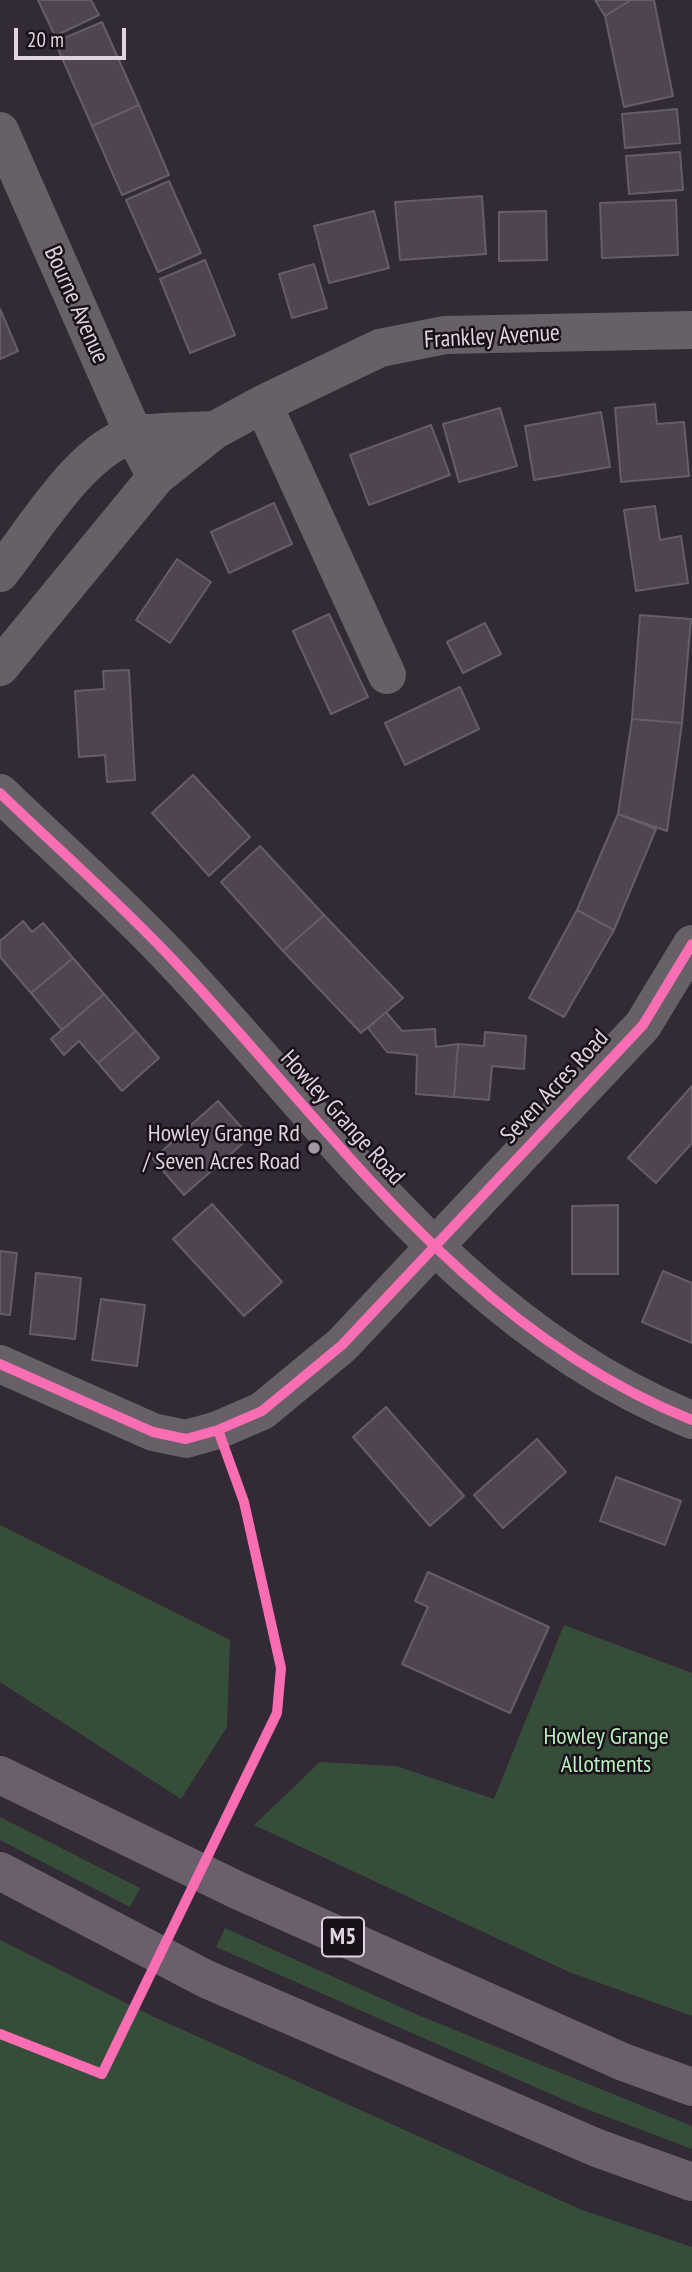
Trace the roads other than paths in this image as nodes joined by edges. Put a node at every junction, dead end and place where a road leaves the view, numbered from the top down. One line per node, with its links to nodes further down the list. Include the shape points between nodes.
1 (0, 131): 5 (street, Bourne Avenue)
2 (692, 330): 3 (street, Frankley Avenue, via 445,335 380,348)
3 (263, 404): 4 (street, Frankley Avenue); 9 (street)
4 (215, 430): 5 (street, Frankley Avenue); 6 (street, Frankley Avenue)
5 (134, 435): 6 (street, Bourne Avenue); 7 (street, Frankley Avenue, via 104,448)
6 (156, 477): 8 (street, Frankley Avenue)
7 (0, 573)
8 (0, 667)
9 (387, 675)
10 (0, 793): 12 (street, Howley Grange Road, via 174,960)
11 (692, 944): 12 (street, Seven Acres Road, via 643,1025)
12 (432, 1248): 13 (street, Seven Acres Road, via 342,1345 262,1411 186,1439 153,1432); 14 (street, Howley Grange Road, via 496,1303 592,1373)
13 (0, 1364)
14 (692, 1420)
15 (0, 1775): 17 (highway, M5, via 239,1891 623,2062)
16 (0, 1871): 18 (highway, via 206,1979 597,2148)
17 (692, 2087)
18 (692, 2182)

